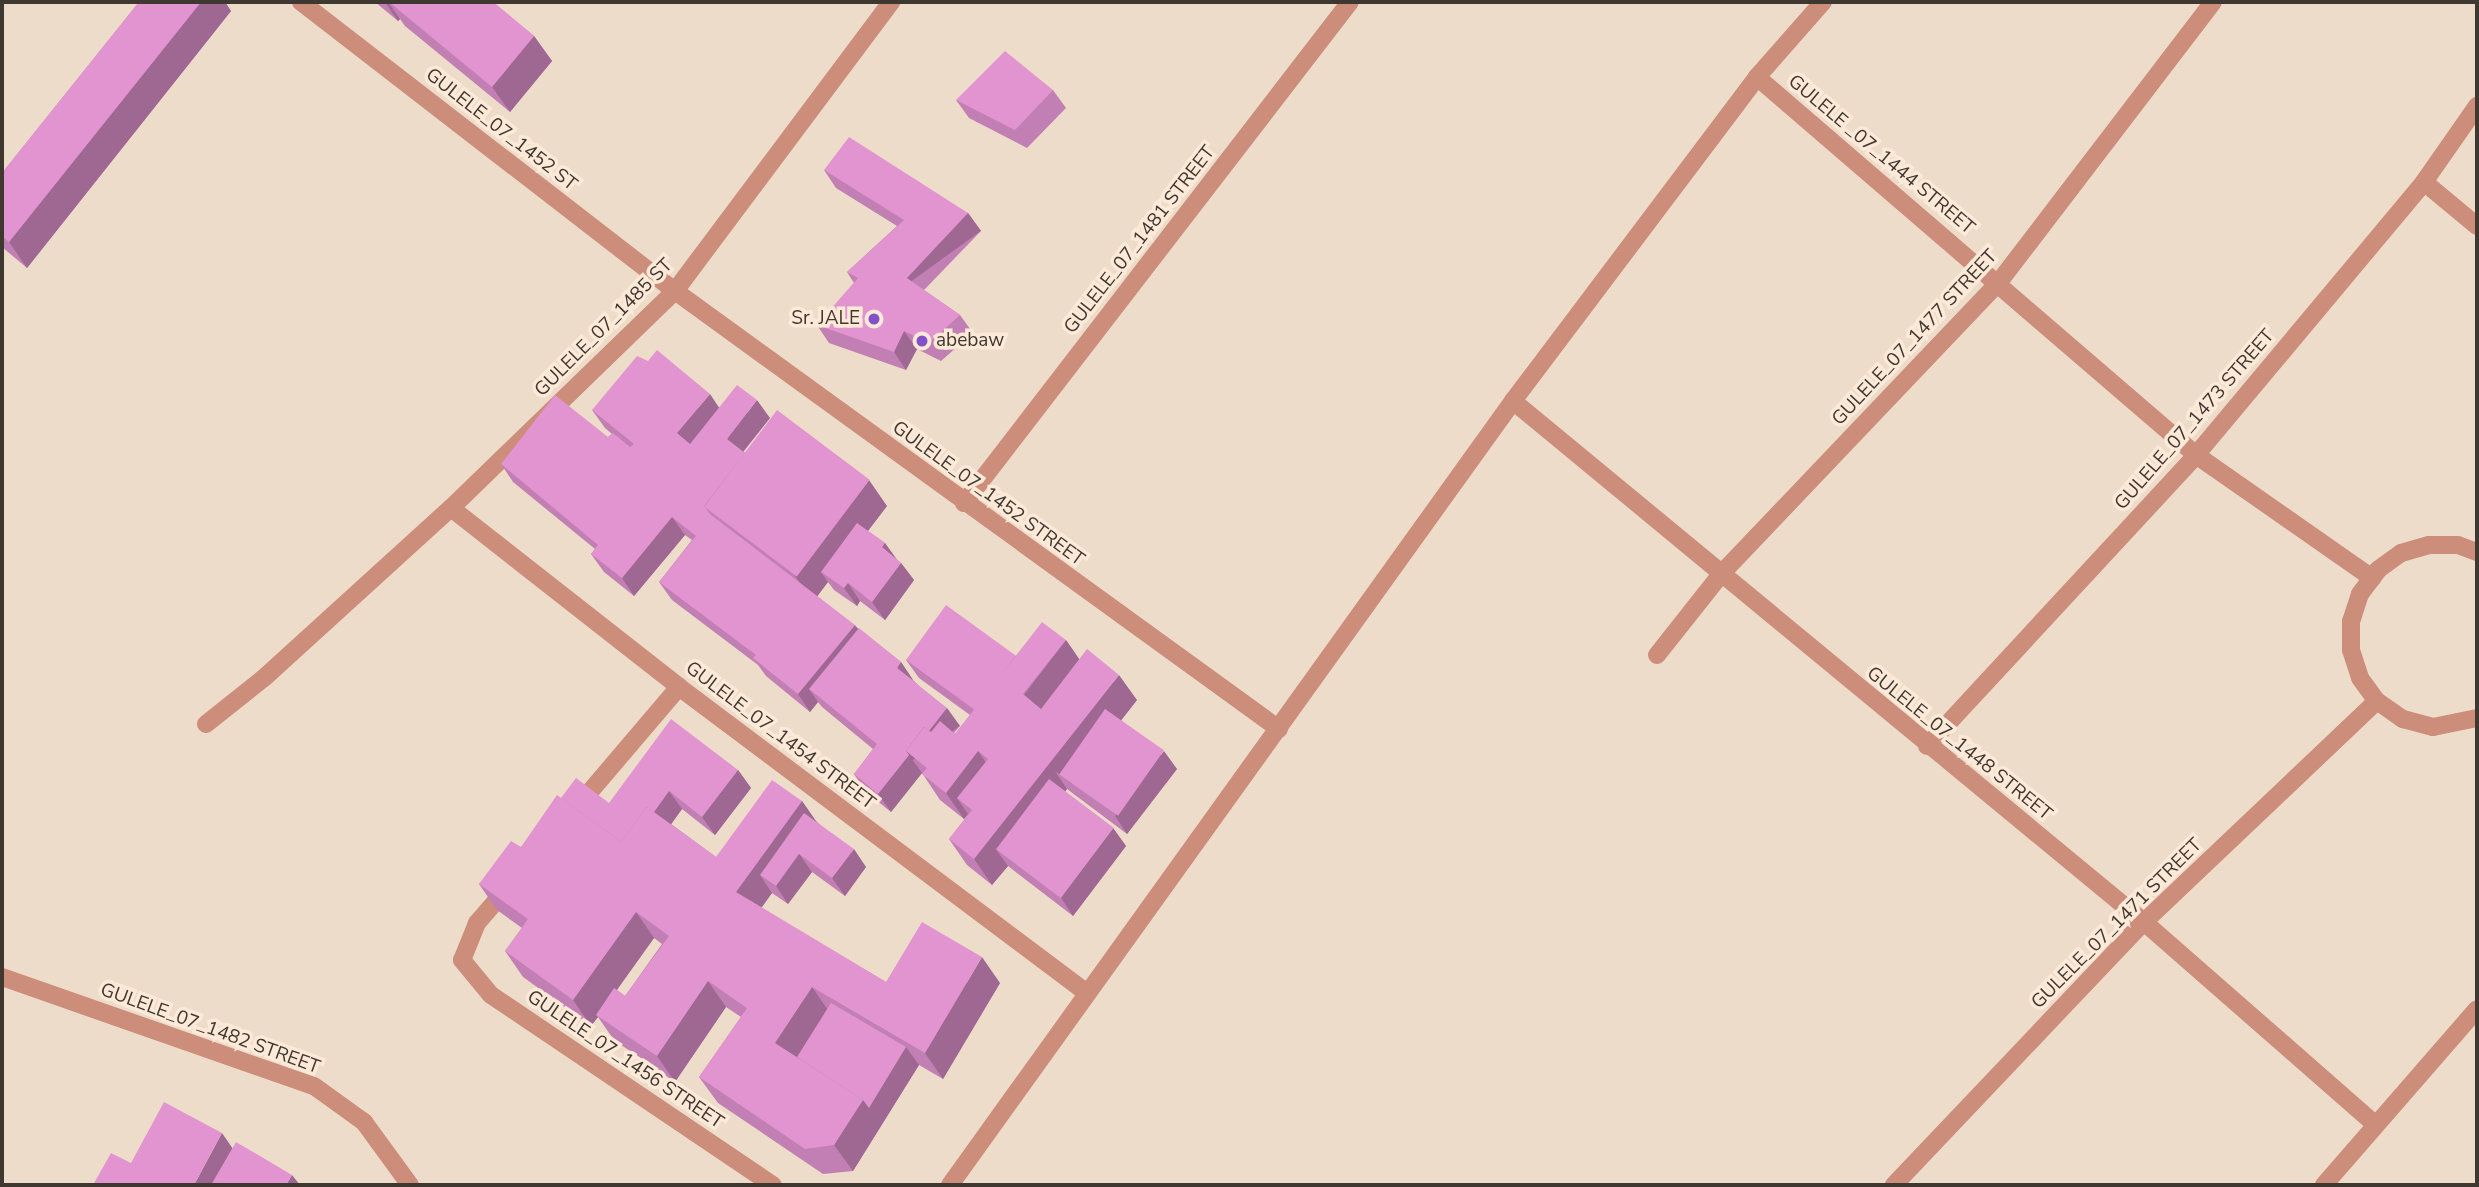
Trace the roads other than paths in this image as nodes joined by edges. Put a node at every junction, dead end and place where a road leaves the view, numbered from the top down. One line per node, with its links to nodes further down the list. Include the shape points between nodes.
1 (301, 2): 11 (street, GULELE_07_1452 ST)
2 (891, 2): 11 (street, GULELE_07_1485 ST)
3 (1350, 2): 14 (street, GULELE_07_1481 STREET)
4 (1823, 2): 6 (street)
5 (2213, 2): 10 (street, GULELE_07_1477 STREET)
6 (1757, 77): 10 (street, GULELE _07_1444 STREET); 12 (street)
7 (2477, 106): 8 (street, GULELE_07_1473 STREET)
8 (2424, 182): 9 (street); 13 (street, GULELE_07_1473 STREET)
9 (2477, 226)
10 (1999, 282): 13 (street, GULELE _07_1444 STREET); 17 (street, GULELE_07_1477 STREET)
11 (675, 291): 14 (street, GULELE_07_1452 STREET); 15 (street, GULELE_07_1485 ST)
12 (1513, 401): 17 (street, GULELE_07_1448 STREET); 24 (street)
13 (2196, 455): 18 (street, GULELE _07_1444 STREET); 25 (street, GULELE_07_1473 STREET)
14 (964, 503): 24 (street, GULELE_07_1452 STREET)
15 (451, 508): 20 (street, GULELE_07_1454 STREET); 23 (street, GULELE_07_1485 ST, via 265,677)
16 (2477, 552): 18 (street, via 2458,545 2430,545 2402,553)
17 (1722, 573): 19 (street, GULELE_07_1477 STREET); 25 (street, GULELE_07_1448 STREET)
18 (2372, 578): 21 (street, via 2360,594 2351,621 2351,650 2360,678)
19 (1657, 655)
20 (679, 687): 26 (street); 30 (street, GULELE_07_1454 STREET)
21 (2377, 701): 22 (street, via 2403,719 2433,727); 28 (street, GULELE_07_1471 STREET)
22 (2477, 719)
23 (206, 724)
24 (1279, 729): 30 (street)
25 (1927, 746): 28 (street, GULELE_07_1448 STREET)
26 (565, 820)
27 (521, 872): 34 (street, GULELE_07_1456 STREET, via 477,923 462,960 491,995)
28 (2144, 922): 32 (street, GULELE_07_1448 STREET); 36 (street, GULELE_07_1471 STREET)
29 (2, 977): 33 (street, GULELE_07_1482 STREET, via 314,1086 364,1122)
30 (1087, 993): 35 (street)
31 (2477, 1009): 32 (street)
32 (2375, 1124): 37 (street)
33 (410, 1185)
34 (774, 1185)
35 (950, 1185)
36 (1894, 1185)
37 (2324, 1185)

